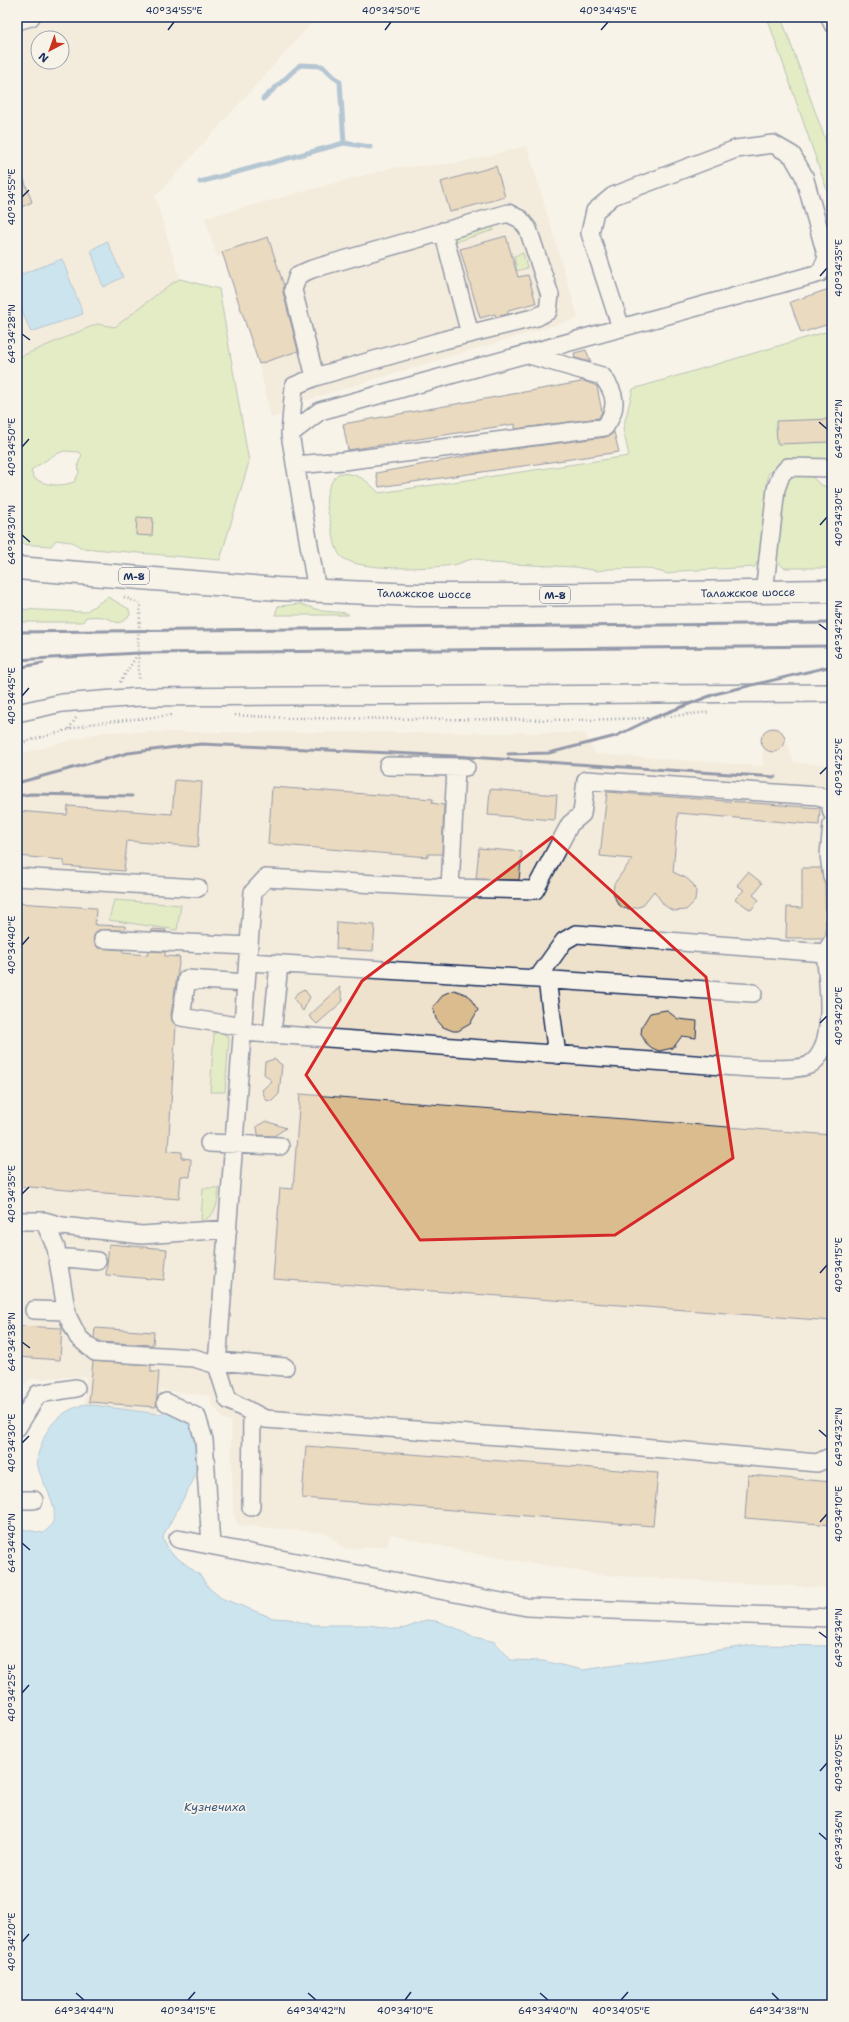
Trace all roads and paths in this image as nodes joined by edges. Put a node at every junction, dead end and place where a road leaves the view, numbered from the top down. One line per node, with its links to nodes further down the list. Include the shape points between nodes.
1 (31, 17): 3 (street)
2 (830, 17): 4 (street)
3 (17, 21)
4 (832, 23)
5 (443, 231): 7 (street); 7 (street, via 508,213 520,218 528,229 550,295 548,311 537,317); 9 (street, via 298,275 293,290)
6 (621, 328): 6 (street, via 820,274 827,258 804,176 792,155 773,144 736,149 613,196 596,211 590,234); 8 (street)
7 (470, 334): 9 (street)
8 (529, 355): 10 (street, via 320,411); 11 (street, via 602,376 615,401 613,415 605,427)
9 (315, 378): 10 (street, via 294,386)
10 (290, 434): 11 (street)
11 (295, 465): 14 (street)
12 (832, 468): 16 (street, via 788,467 780,475 776,489)
13 (17, 568): 14 (main road, Талажское шоссе / М-8)
14 (317, 591): 16 (main road, Талажское шоссе / М-8, via 415,595)
15 (832, 592): 16 (main road, Талажское шоссе / М-8)
16 (764, 593)
17 (140, 630): 18 (path)
18 (138, 640)
19 (832, 693): 22 (street, via 140,697 62,703)
20 (716, 711): 24 (path, via 654,718 579,720 274,717)
21 (81, 712): 25 (path)
22 (17, 713)
23 (178, 714): 25 (path, via 89,724)
24 (230, 714)
25 (69, 729): 26 (path)
26 (17, 744)
27 (388, 766): 34 (street, via 461,767)
28 (826, 796): 29 (street); 34 (street, via 586,780 582,814 570,824 535,890)
29 (832, 813)
30 (832, 824): 32 (street)
31 (17, 877): 33 (street)
32 (832, 877)
33 (198, 888)
34 (450, 888): 37 (street, via 266,878 253,892)
35 (103, 940): 37 (street)
36 (828, 948): 39 (street, via 576,934 564,941); 43 (street)
37 (248, 954): 38 (street); 40 (street)
38 (279, 964): 39 (street); 44 (street)
39 (542, 980): 41 (street); 45 (street)
40 (246, 983): 42 (street); 42 (street, via 187,979 181,1017)
41 (753, 993)
42 (243, 1030): 44 (street); 47 (street)
43 (829, 1032): 45 (street, via 823,1050 810,1065 799,1067 751,1068)
44 (272, 1034): 45 (street)
45 (557, 1055)
46 (209, 1143): 47 (street)
47 (234, 1143): 48 (street); 51 (street)
48 (280, 1146)
49 (17, 1221): 50 (street)
50 (44, 1221): 51 (street, via 62,1226 142,1235); 52 (street)
51 (228, 1229): 56 (street)
52 (58, 1257): 53 (street); 55 (street)
53 (96, 1262)
54 (34, 1310): 55 (street)
55 (66, 1311): 56 (street, via 78,1337 94,1352 194,1358)
56 (218, 1363): 57 (street); 60 (street, via 228,1400)
57 (285, 1367)
58 (76, 1388): 61 (street, via 38,1394)
59 (166, 1402): 67 (street, via 197,1417 204,1440)
60 (252, 1412): 62 (street, via 265,1419 609,1444 817,1463); 65 (street)
61 (17, 1428)
62 (832, 1456)
63 (17, 1500): 64 (street)
64 (34, 1500)
65 (251, 1507)
66 (178, 1539): 67 (street)
67 (211, 1545): 68 (street, via 527,1606)
68 (832, 1618)

